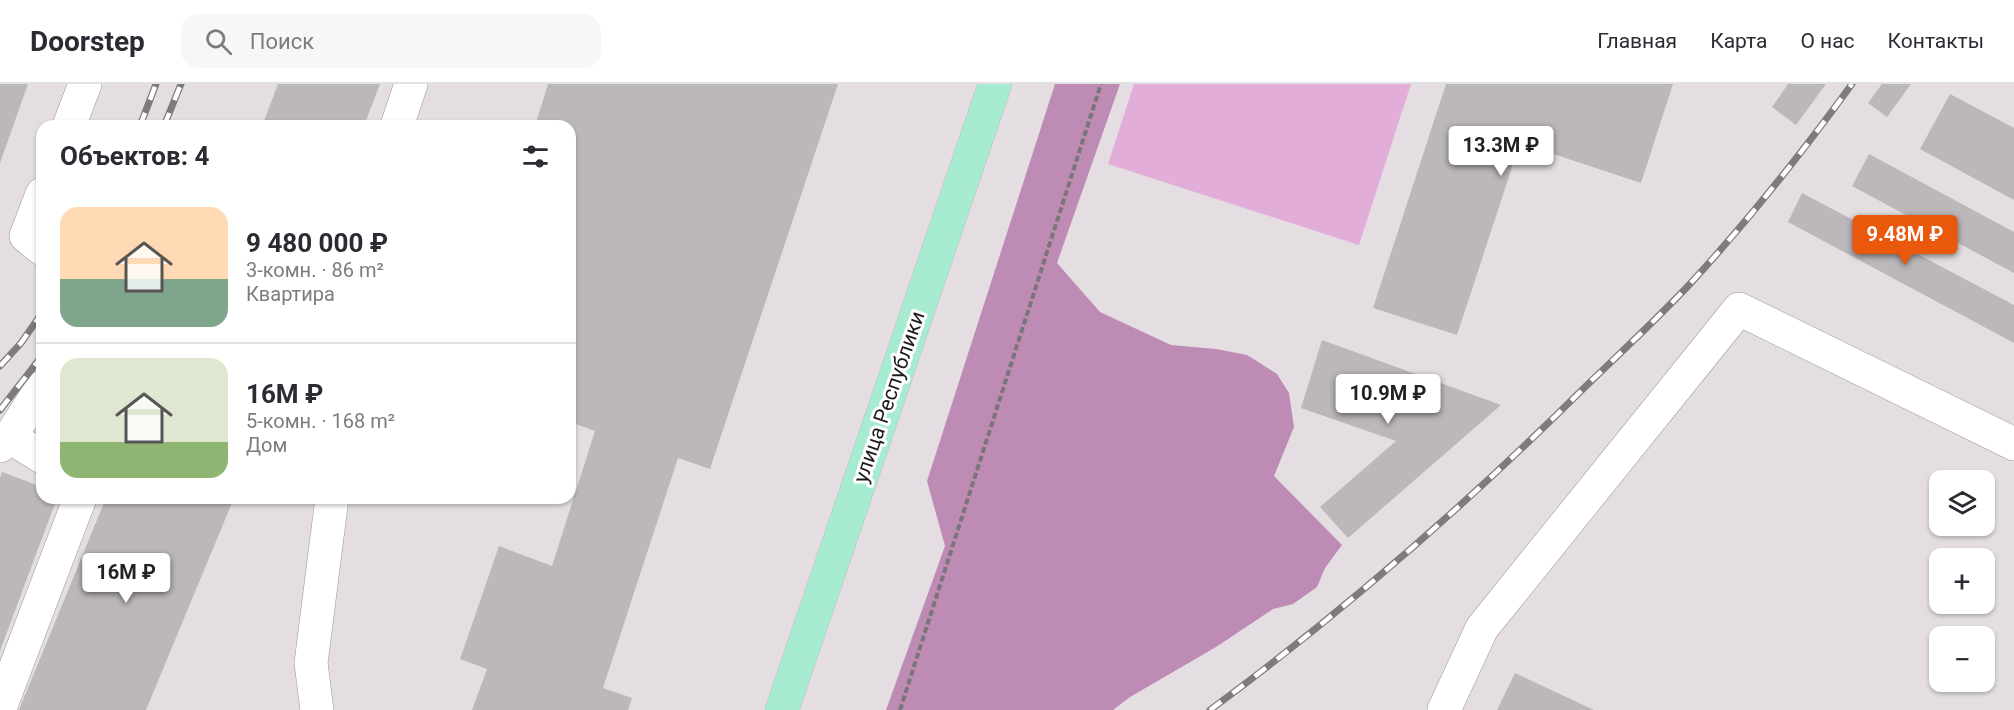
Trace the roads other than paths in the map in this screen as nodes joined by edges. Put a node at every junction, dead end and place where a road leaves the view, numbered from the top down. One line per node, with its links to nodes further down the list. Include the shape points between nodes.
1 (85, 84): 4 (lane)
2 (411, 84): 5 (lane)
3 (994, 84): 16 (main road, улица Республики)
4 (71, 120)
5 (399, 120)
6 (36, 210): 7 (lane, via 26,236)
7 (36, 244)
8 (36, 396): 9 (lane)
9 (5, 442): 11 (lane)
10 (2014, 444): 17 (lane, via 1739,309 1482,628)
11 (36, 455)
12 (78, 504): 14 (lane)
13 (331, 504): 15 (lane, via 311,663)
14 (0, 708)
15 (317, 710)
16 (782, 710)
17 (1444, 710)

